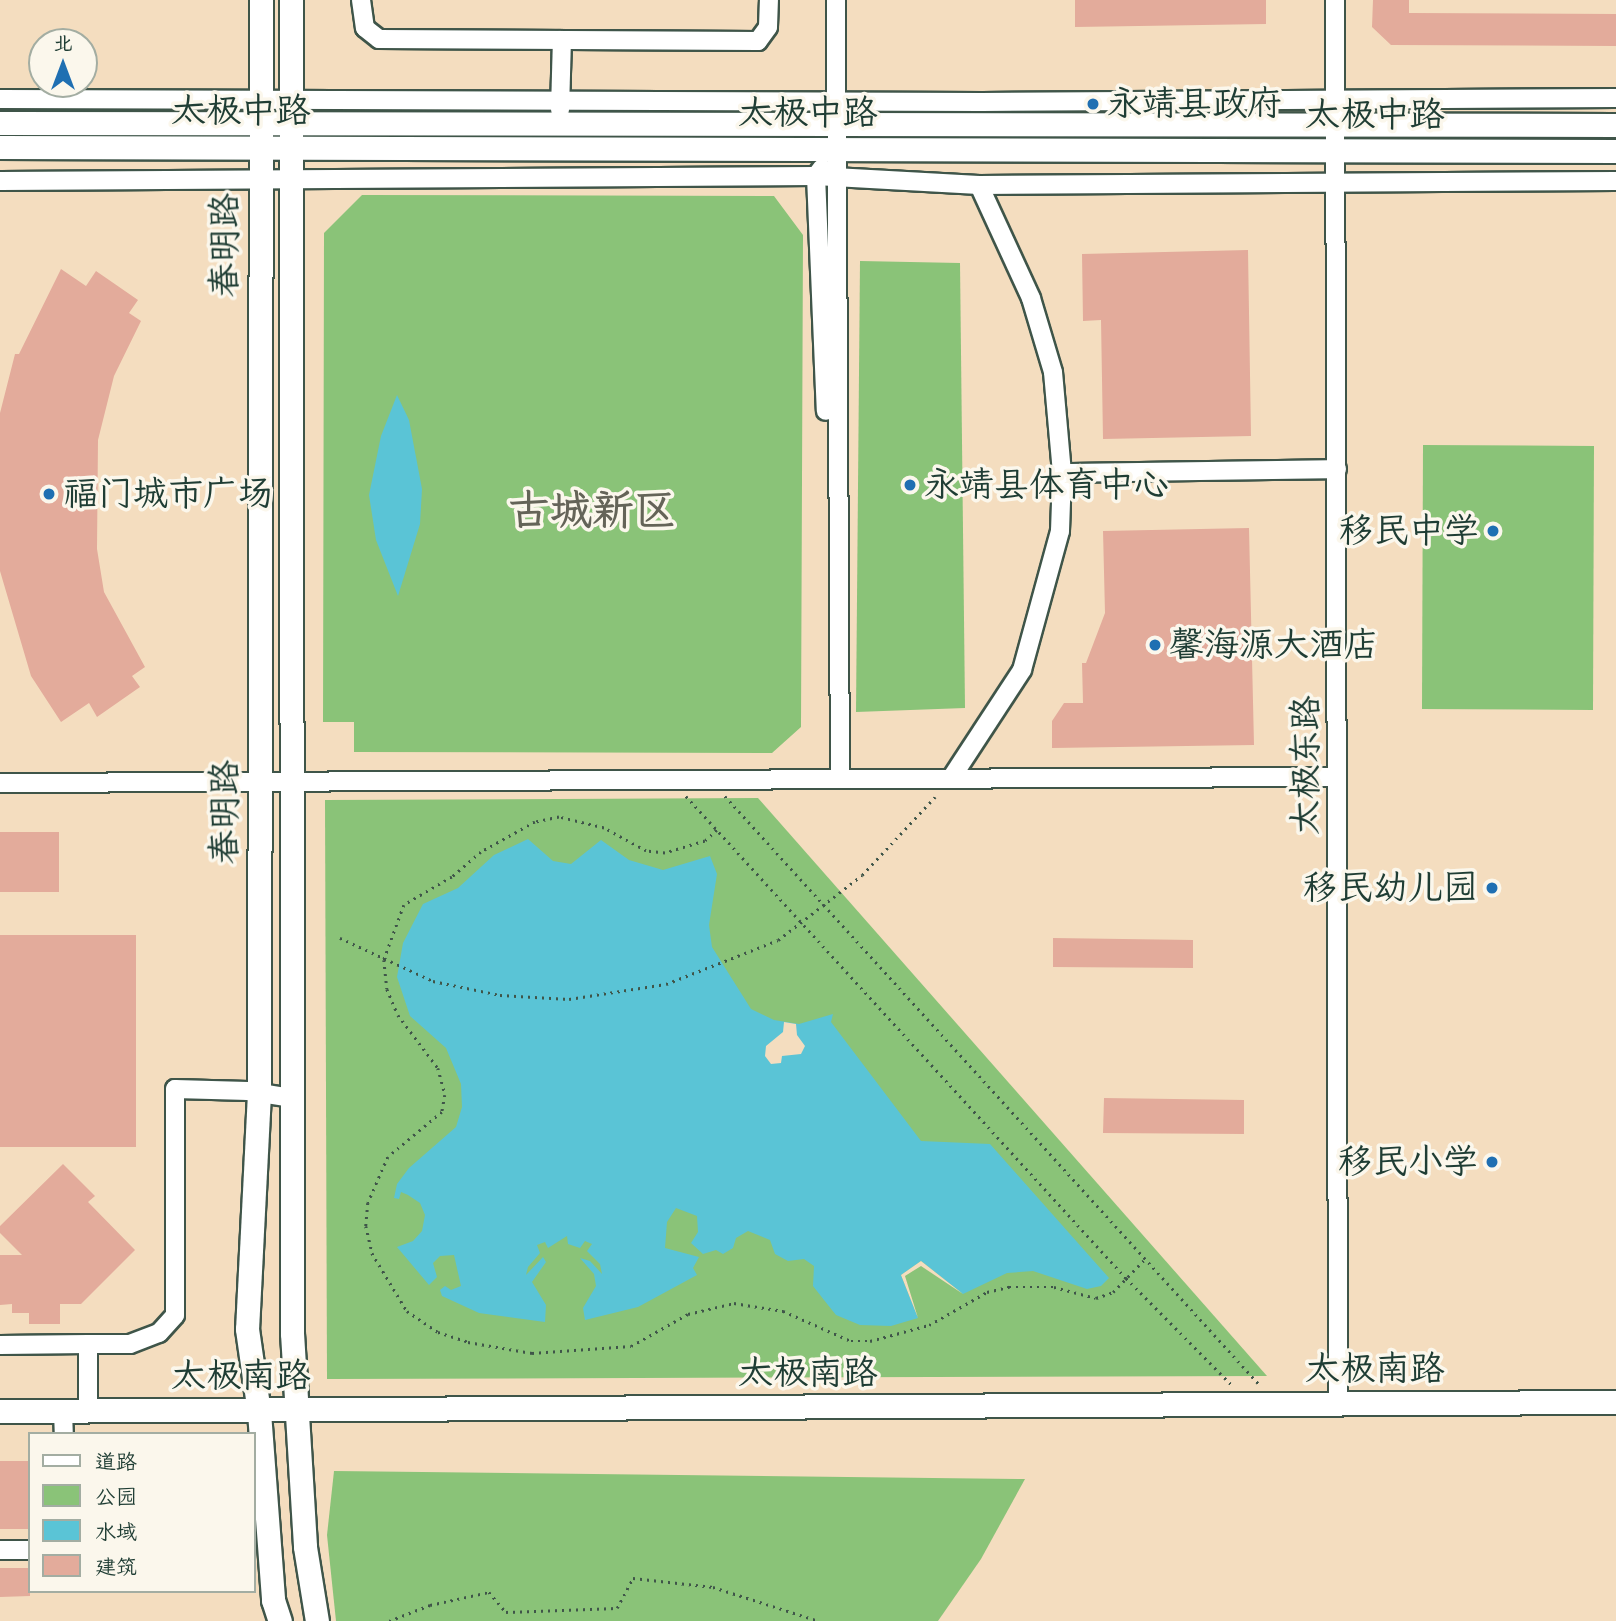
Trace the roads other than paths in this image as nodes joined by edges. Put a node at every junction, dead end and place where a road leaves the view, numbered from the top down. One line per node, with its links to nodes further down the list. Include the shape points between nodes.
1 (261, 0): 9 (main road, 春明路)
2 (291, 0): 12 (main road, 春明路)
3 (361, 0): 7 (street, via 365,28 379,39)
4 (769, 0): 7 (street, via 768,27 758,41)
5 (836, 0): 14 (street)
6 (1335, 0): 8 (street, 太极东路)
7 (562, 40): 13 (street)
8 (1335, 97): 10 (street); 14 (street); 20 (street, 太极东路)
9 (260, 98): 11 (street); 12 (street); 16 (main road, 春明路)
10 (1616, 98)
11 (0, 99)
12 (291, 99): 13 (street); 17 (main road, 春明路)
13 (560, 100): 14 (street); 18 (street)
14 (835, 100): 19 (street)
15 (0, 123): 16 (main road, 太极中路)
16 (260, 123): 17 (main road, 太极中路); 22 (main road, 春明路)
17 (291, 123): 18 (main road, 太极中路); 23 (main road, 春明路)
18 (559, 123): 19 (main road, 太极中路)
19 (835, 124): 20 (main road, 太极中路); 25 (street)
20 (1335, 125): 21 (main road, 太极中路); 26 (street, 太极东路)
21 (1616, 125)
22 (260, 146): 23 (main road, 太极中路); 24 (main road, 太极中路); 31 (main road, 春明路)
23 (291, 146): 25 (main road, 太极中路); 30 (main road, 春明路)
24 (0, 147)
25 (835, 148): 26 (main road, 太极中路); 28 (street); 29 (street)
26 (1335, 149): 27 (main road, 太极中路); 33 (street, 太极东路)
27 (1616, 151)
28 (817, 176): 29 (street); 30 (street); 40 (street)
29 (835, 177): 35 (street); 40 (street)
30 (291, 178): 31 (street); 42 (main road, 春明路)
31 (260, 179): 32 (street); 43 (main road, 春明路)
32 (0, 181)
33 (1335, 181): 34 (street); 35 (street); 36 (street, 太极东路)
34 (1616, 181)
35 (979, 185): 37 (street, via 1031,298 1049,360)
36 (1337, 469): 37 (street); 39 (street, 太极东路)
37 (1062, 473): 38 (street, via 1060,531 1022,670)
38 (953, 777): 39 (street); 40 (street)
39 (1337, 777): 49 (street, 太极东路)
40 (840, 779): 42 (street)
41 (0, 783): 43 (street)
42 (292, 784): 43 (street); 45 (main road, 春明路)
43 (260, 785): 44 (main road, 春明路)
44 (259, 1093): 45 (street); 46 (street, via 175,1089 175,1315 159,1334 130,1343); 54 (main road, 春明路, via 247,1329)
45 (292, 1098): 53 (main road, 春明路)
46 (88, 1344): 47 (street); 52 (street)
47 (0, 1345)
48 (1616, 1402): 49 (main road, 太极南路)
49 (1338, 1404): 53 (main road, 太极南路)
50 (0, 1411): 51 (main road, 太极南路)
51 (63, 1411): 52 (main road, 太极南路); 55 (street)
52 (88, 1411): 54 (main road, 太极南路)
53 (295, 1411): 54 (main road, 太极南路); 59 (main road, 春明路, via 304,1547)
54 (258, 1412): 58 (main road, 春明路, via 273,1601)
55 (64, 1432)
56 (0, 1550): 57 (street)
57 (28, 1550)
58 (280, 1621)
59 (317, 1621)

